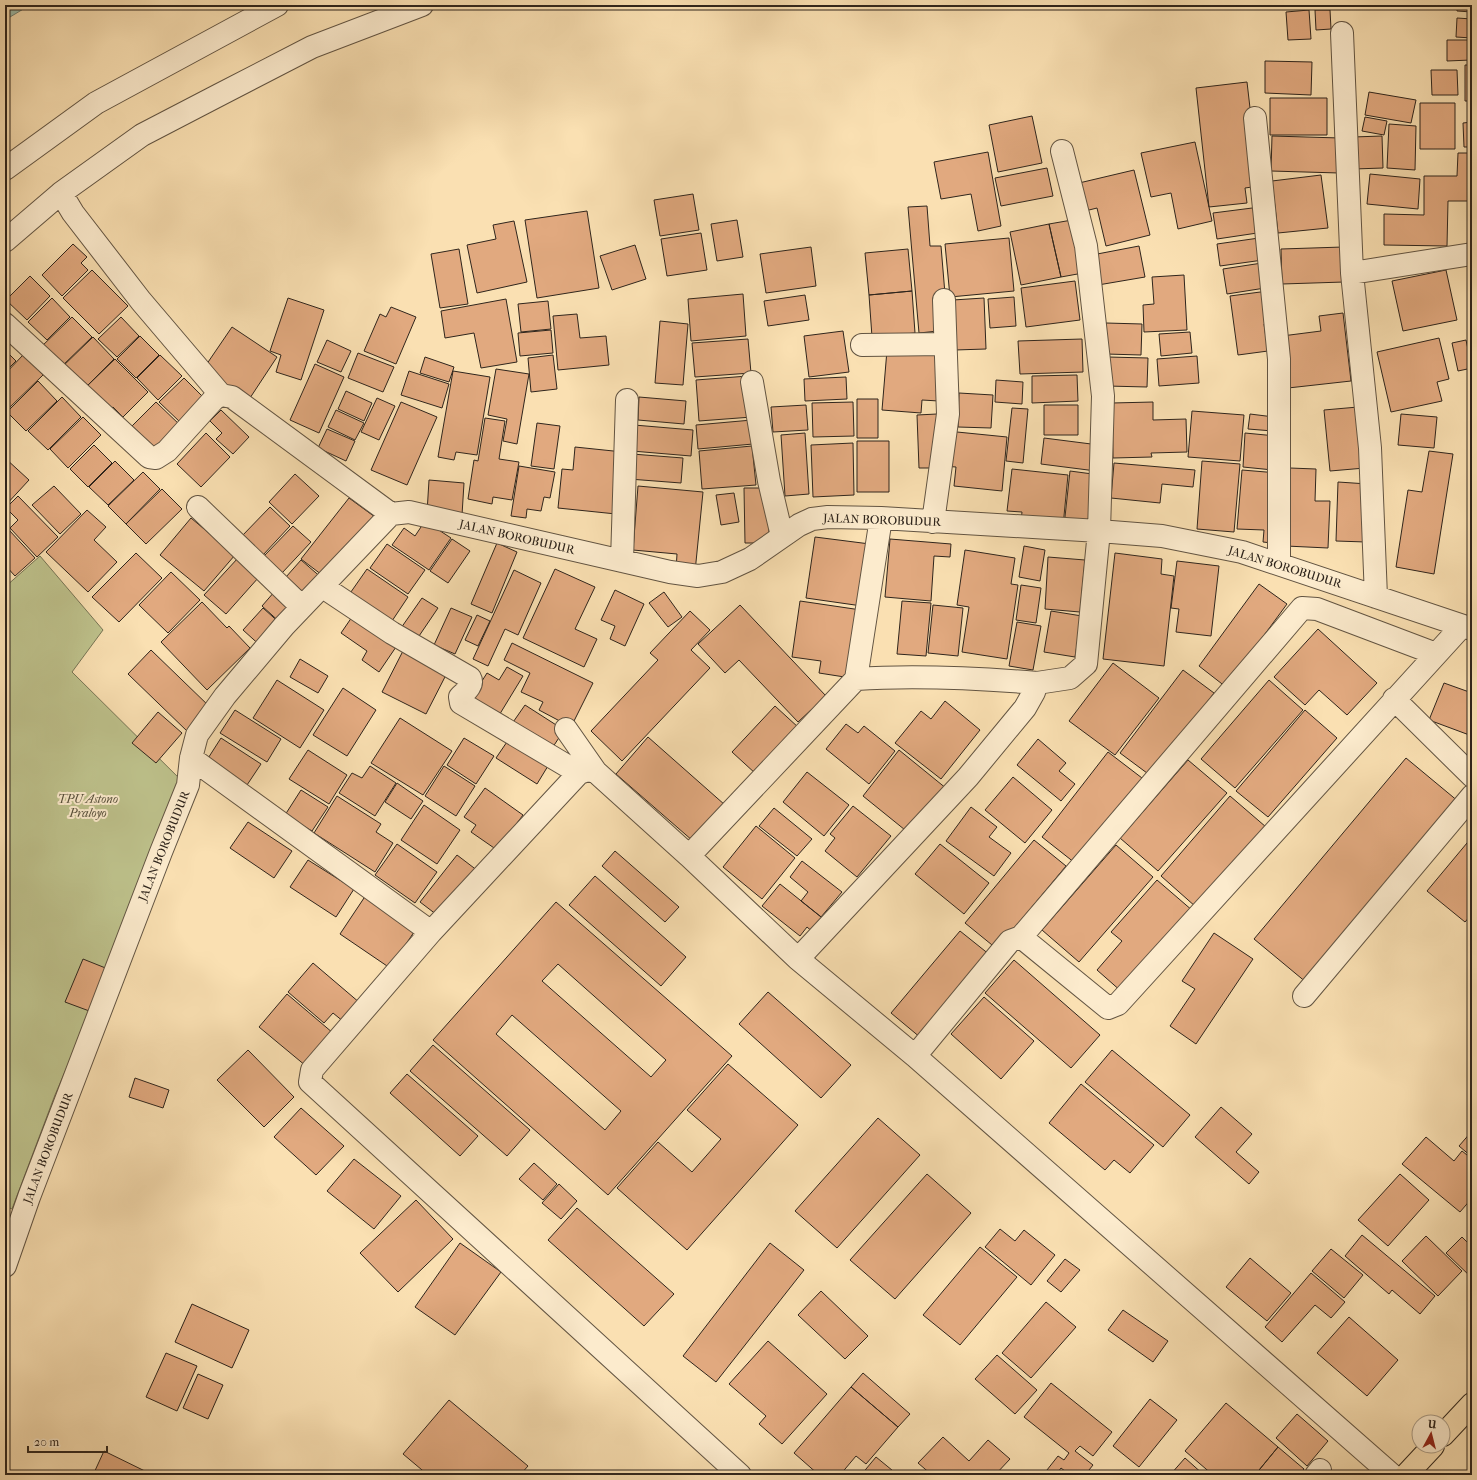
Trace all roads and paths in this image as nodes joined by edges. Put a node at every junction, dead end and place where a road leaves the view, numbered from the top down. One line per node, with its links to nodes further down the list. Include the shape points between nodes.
1 (277, 5): 6 (street, via 96,103)
2 (422, 5): 7 (street, via 312,47 205,102 142,135)
3 (1342, 33): 10 (street)
4 (1255, 118): 25 (street, via 1280,359)
5 (1062, 151): 22 (street, via 1086,246 1103,396)
6 (5, 169)
7 (60, 193): 8 (street); 16 (street, via 141,301)
8 (5, 241)
9 (1472, 254): 10 (street)
10 (1352, 273): 27 (street, via 1370,448)
11 (944, 300): 13 (street)
12 (5, 324): 16 (street, via 149,457 156,458 167,451 214,399)
13 (945, 344): 14 (street); 21 (street, via 948,414)
14 (862, 345)
15 (752, 382): 23 (street, via 769,481)
16 (221, 395): 19 (street, via 232,397)
17 (627, 400): 24 (street)
18 (198, 507): 28 (street)
19 (391, 514): 24 (street, JALAN BOROBUDUR, via 409,512); 26 (street, JALAN BOROBUDUR)
20 (881, 518): 21 (street, JALAN BOROBUDUR); 23 (street, JALAN BOROBUDUR, via 812,519); 31 (street)
21 (933, 522): 22 (street, JALAN BOROBUDUR)
22 (1099, 532): 25 (street, JALAN BOROBUDUR, via 1162,536 1242,552); 32 (street, via 1086,664 1070,678)
23 (782, 536): 24 (street, JALAN BOROBUDUR, via 750,559 722,572 698,576)
24 (622, 561)
25 (1279, 563): 27 (street, JALAN BOROBUDUR)
26 (322, 587): 28 (street, JALAN BOROBUDUR); 36 (street, via 392,633 470,678 471,684 460,697 461,703)
27 (1376, 597): 29 (street, JALAN BOROBUDUR)
28 (302, 608): 35 (street, JALAN BOROBUDUR, via 225,696 197,735)
29 (1467, 628): 30 (street)
30 (1436, 654): 33 (street); 41 (street, via 1317,609 1302,608)
31 (856, 679): 32 (street, via 941,677); 39 (street)
32 (1037, 683): 42 (street, via 1025,708 968,777)
33 (1394, 699): 37 (street); 41 (street, via 1118,1004 1108,1008)
34 (566, 729): 36 (street)
35 (191, 758): 40 (street); 45 (street, JALAN BOROBUDUR, via 188,785 29,1197)
36 (588, 772): 39 (street); 40 (street)
37 (1472, 776)
38 (1472, 796): 43 (street)
39 (689, 856): 42 (street)
40 (431, 932): 49 (street, via 312,1070 310,1082)
41 (1021, 937): 44 (street, via 1010,941)
42 (798, 959): 44 (street)
43 (1304, 996)
44 (915, 1056): 50 (street)
45 (5, 1266)
46 (1472, 1404): 47 (highway)
47 (1451, 1426)
48 (1426, 1454): 51 (highway)
49 (740, 1475)
50 (1392, 1475)
51 (1406, 1475)

